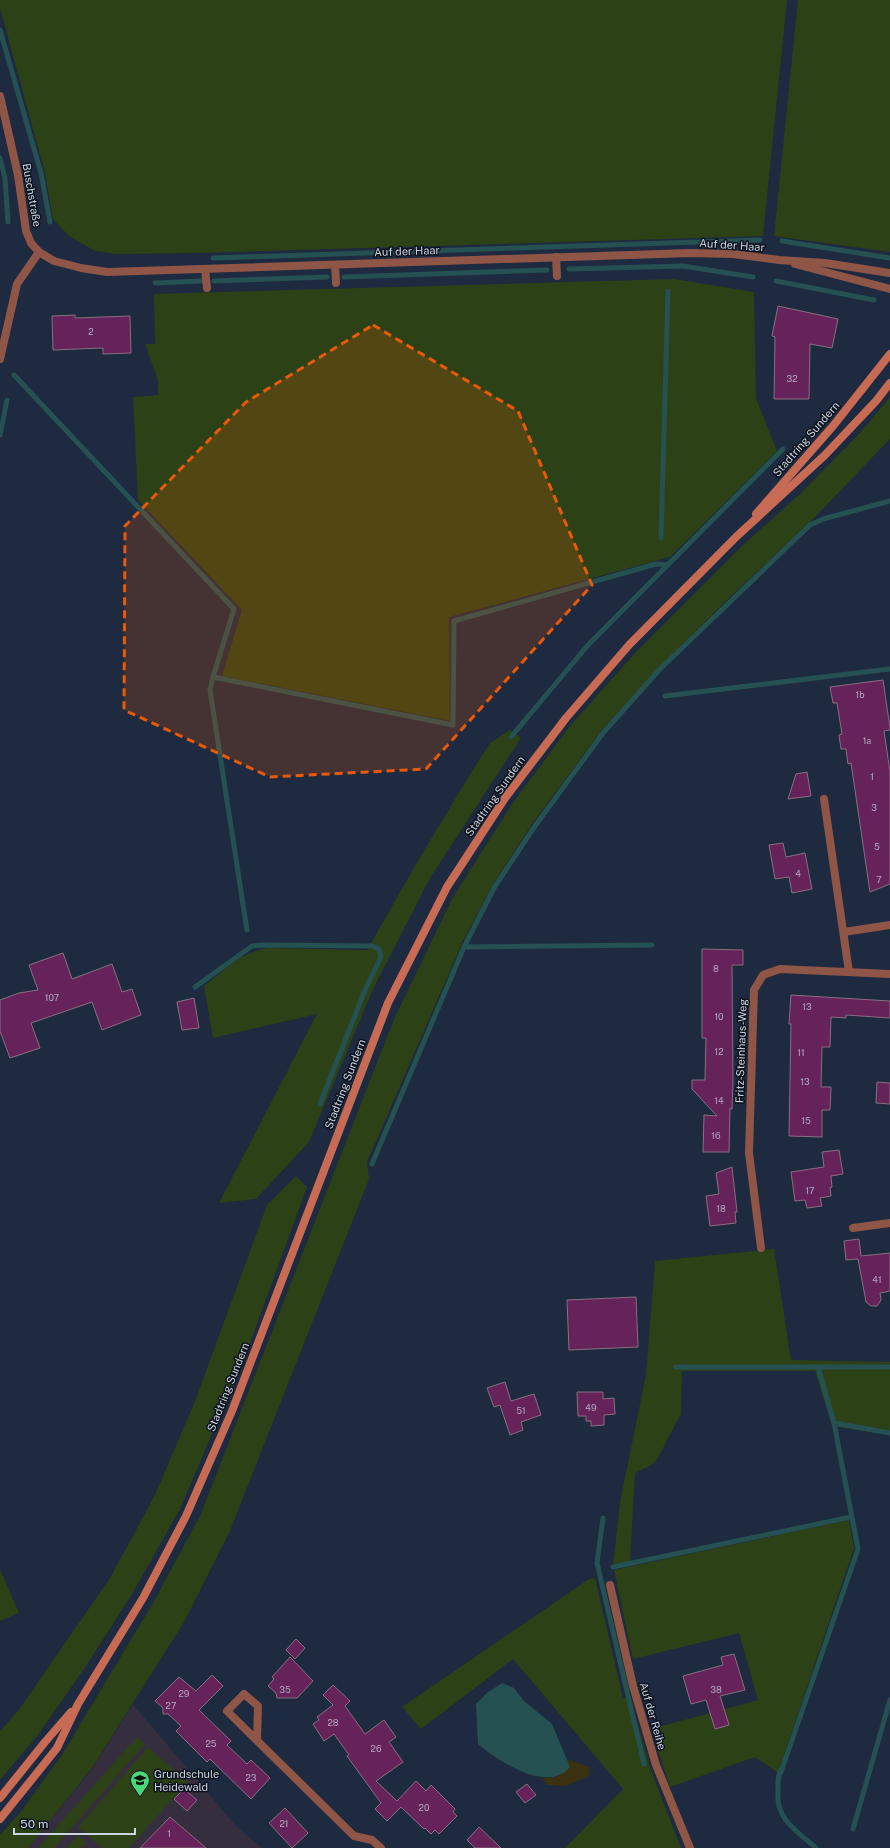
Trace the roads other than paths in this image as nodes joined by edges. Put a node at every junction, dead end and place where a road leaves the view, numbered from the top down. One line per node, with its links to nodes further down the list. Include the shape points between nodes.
1 (0, 96): 2 (street, Buschstraße, via 18,175 26,231 31,243)
2 (39, 252): 6 (street, Auf der Haar, via 54,261 107,272); 13 (street, via 17,284)
3 (556, 257): 4 (street, Auf der Haar, via 690,253 733,254); 5 (street, Auf der Haar); 8 (street)
4 (779, 260): 7 (street, Auf der Haar, via 825,262); 11 (street, Auf der Haar)
5 (335, 265): 6 (street, Auf der Haar); 9 (street)
6 (205, 269): 10 (street)
7 (890, 273)
8 (557, 276)
9 (336, 282)
10 (207, 288)
11 (890, 289)
12 (890, 354): 15 (main road, Stadtring Sundern, via 833,426)
13 (0, 359)
14 (890, 383): 15 (main road, Stadtring Sundern, via 824,455)
15 (736, 537): 25 (main road, Stadtring Sundern, via 629,645 566,718 505,798 447,887 388,1003 232,1411 186,1516 143,1598)
16 (824, 799): 18 (street)
17 (890, 925): 18 (street)
18 (844, 932): 19 (street)
19 (849, 972): 20 (street, Fritz-Steinhaus-Weg); 23 (street, Fritz-Steinhaus-Weg, via 780,969 763,975 754,990 749,1153)
20 (890, 974)
21 (890, 1223): 22 (street)
22 (853, 1228)
23 (761, 1248)
24 (610, 1585): 30 (street, Auf der Reihe, via 633,1686 656,1765)
25 (78, 1704): 27 (main road, Stadtring Sundern); 28 (main road, Stadtring Sundern, via 57,1748)
26 (257, 1740): 26 (street, via 227,1711 244,1694 258,1706); 29 (street, via 354,1836 372,1840)
27 (0, 1798)
28 (0, 1819)
29 (382, 1848)
30 (690, 1848)

